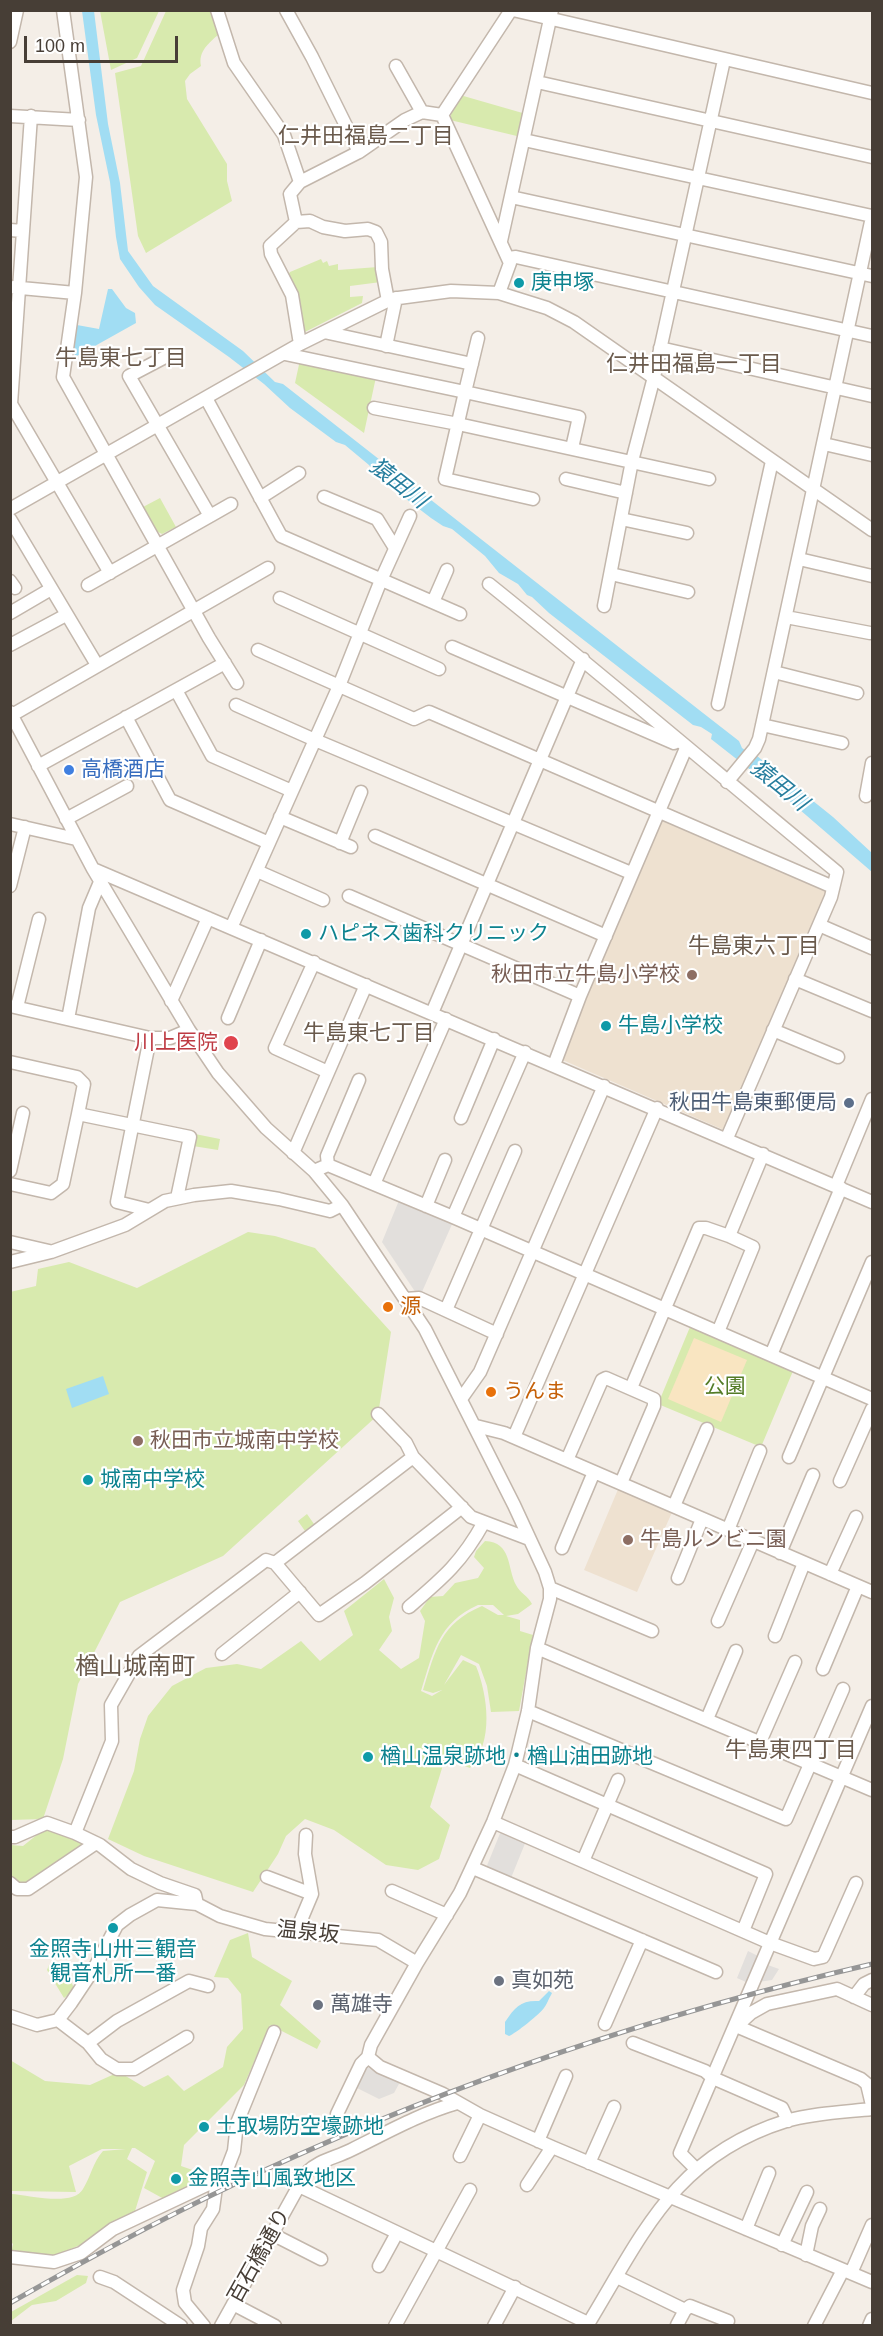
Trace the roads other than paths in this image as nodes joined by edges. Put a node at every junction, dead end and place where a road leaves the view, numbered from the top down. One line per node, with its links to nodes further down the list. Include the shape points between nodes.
1 (17, 10): 7 (street)
2 (63, 10): 16 (street)
3 (217, 10): 22 (street, via 234,63 284,135)
4 (286, 10): 19 (street)
5 (512, 10): 6 (street); 13 (street)
6 (552, 15): 8 (street); 10 (street)
7 (10, 42)
8 (724, 60): 11 (street); 17 (street)
9 (396, 66): 12 (street)
10 (537, 82): 17 (street); 18 (street)
11 (873, 93)
12 (422, 112): 13 (street); 19 (street)
13 (442, 115): 28 (street)
14 (10, 116): 15 (street)
15 (31, 116): 16 (street); 26 (street)
16 (79, 120): 33 (street, via 87,177)
17 (710, 122): 20 (street); 21 (street)
18 (524, 140): 21 (street); 23 (street)
19 (359, 152): 22 (street)
20 (873, 157)
21 (698, 179): 24 (street); 27 (street)
22 (300, 182): 25 (street, via 290,194)
23 (511, 197): 27 (street); 28 (street)
24 (873, 216): 30 (street)
25 (296, 222): 35 (street, via 376,232); 40 (street, via 270,246 292,295)
26 (17, 230): 31 (street)
27 (685, 235): 30 (street); 32 (street)
28 (501, 241): 29 (street)
29 (508, 258): 32 (street); 34 (street, via 510,263)
30 (866, 274): 36 (street)
31 (15, 287): 33 (street); 46 (street)
32 (673, 291): 36 (street); 42 (street)
33 (75, 293): 58 (street, via 63,377)
34 (499, 293): 35 (street, via 451,291); 47 (street, via 547,308 574,322)
35 (392, 299): 37 (street); 41 (street)
36 (848, 331): 38 (street); 48 (street)
37 (324, 332): 40 (street); 41 (street)
38 (873, 336)
39 (478, 338): 45 (street)
40 (300, 344): 43 (street)
41 (386, 346): 45 (street)
42 (660, 348): 47 (street); 48 (street)
43 (285, 354): 49 (street); 51 (street)
44 (169, 355): 54 (street, via 129,376)
45 (472, 364): 49 (street)
46 (12, 374): 64 (street, via 11,404)
47 (654, 377): 59 (street); 60 (street)
48 (836, 389): 50 (street); 55 (street)
49 (465, 393): 53 (street); 56 (street, via 579,417)
50 (873, 396)
51 (206, 398): 54 (street); 68 (street)
52 (374, 408): 53 (street)
53 (458, 424): 56 (street); 69 (street, via 445,479)
54 (159, 426): 58 (street); 72 (street)
55 (824, 444): 57 (street); 65 (street)
56 (572, 448): 59 (street)
57 (873, 455)
58 (108, 456): 64 (street); 78 (street)
59 (632, 461): 63 (street); 66 (street)
60 (772, 461): 65 (street); 114 (street)
61 (299, 473): 68 (street)
62 (566, 479): 66 (street)
63 (709, 479)
64 (57, 481): 71 (street); 83 (street)
65 (814, 490): 76 (street); 80 (street)
66 (626, 493): 75 (street)
67 (324, 497): 79 (street, via 377,519)
68 (260, 498): 86 (street, via 281,537)
69 (533, 499)
70 (231, 504): 72 (street)
71 (10, 509)
72 (210, 516): 78 (street)
73 (410, 516): 79 (street)
74 (10, 519): 89 (street)
75 (621, 519): 77 (street); 84 (street)
76 (873, 530)
77 (687, 533)
78 (158, 547): 83 (street); 94 (street)
79 (395, 548): 86 (street)
80 (799, 559): 85 (street); 98 (street)
81 (268, 568): 94 (street)
82 (447, 570): 92 (street)
83 (110, 573): 88 (street)
84 (611, 574): 90 (street); 93 (street)
85 (873, 576)
86 (381, 579): 92 (street); 99 (street)
87 (489, 584): 104 (street)
88 (88, 585)
89 (51, 589): 95 (street); 97 (street)
90 (688, 591)
91 (280, 598): 99 (street)
92 (433, 602): 96 (street)
93 (603, 606)
94 (194, 610): 105 (street); 106 (street)
95 (10, 613)
96 (460, 614)
97 (66, 615): 101 (street); 106 (street)
98 (786, 617): 100 (street); 108 (street)
99 (358, 632): 107 (street); 110 (street)
100 (870, 633)
101 (10, 645)
102 (452, 647): 113 (street)
103 (258, 650): 110 (street)
104 (583, 659): 113 (street); 121 (street)
105 (225, 663): 109 (street); 111 (street)
106 (97, 665): 116 (street)
107 (438, 669)
108 (774, 672): 112 (street); 118 (street)
109 (237, 683)
110 (339, 686): 119 (street); 122 (street, via 414,719 429,712)
111 (176, 690): 117 (street); 127 (street, via 212,756)
112 (857, 693)
113 (566, 697): 121 (street); 122 (street)
114 (718, 704)
115 (236, 705): 119 (street)
116 (11, 714): 124 (street)
117 (126, 717): 124 (street); 138 (street, via 170,800)
118 (762, 725): 120 (street); 125 (street, via 755,748)
119 (315, 740): 127 (street); 134 (street)
120 (842, 743)
121 (686, 748): 125 (street); 130 (street)
122 (539, 762): 130 (street); 134 (street)
123 (873, 763): 129 (street)
124 (38, 766): 132 (street)
125 (728, 782): 145 (street, via 837,872)
126 (127, 786): 132 (street)
127 (292, 791): 131 (street)
128 (361, 792): 131 (street, via 346,845)
129 (866, 796)
130 (658, 810): 141 (street); 145 (street)
131 (280, 818): 138 (street)
132 (66, 819): 137 (street)
133 (10, 824): 135 (street)
134 (513, 824): 141 (street); 143 (street)
135 (25, 827): 137 (street); 144 (street)
136 (375, 836): 143 (street)
137 (76, 838): 139 (street)
138 (269, 843): 140 (street)
139 (93, 869): 142 (street); 148 (street)
140 (257, 871): 147 (street); 151 (street)
141 (631, 873): 152 (street)
142 (100, 882): 160 (street); 165 (street, via 89,908)
143 (486, 885): 152 (street); 154 (street)
144 (10, 886)
145 (833, 887): 150 (street)
146 (350, 896): 154 (street)
147 (323, 900)
148 (208, 918): 151 (street); 160 (street)
149 (39, 919): 161 (street)
150 (819, 925): 155 (street); 157 (street)
151 (231, 928): 153 (street)
152 (606, 936): 159 (street)
153 (261, 940): 156 (street); 164 (street)
154 (460, 944): 159 (street); 163 (street)
155 (873, 948)
156 (314, 962): 158 (street); 175 (street, via 275,1048)
157 (795, 979): 162 (street); 168 (street)
158 (366, 985): 163 (street); 175 (street)
159 (580, 996): 174 (street)
160 (171, 1001): 167 (street)
161 (14, 1006): 165 (street)
162 (872, 1011)
163 (432, 1013): 166 (street)
164 (228, 1018)
165 (68, 1019): 169 (street)
166 (446, 1019): 170 (street); 192 (street)
167 (189, 1030): 169 (street, via 170,1038); 186 (street, via 218,1073)
168 (773, 1030): 172 (street); 184 (street)
169 (150, 1038): 183 (street)
170 (494, 1039): 171 (street); 182 (street)
171 (525, 1052): 174 (street); 200 (street)
172 (838, 1057)
173 (10, 1062): 181 (street, via 77,1077 84,1084)
174 (554, 1065): 177 (street)
175 (328, 1072): 186 (street)
176 (359, 1080): 189 (street, via 327,1156)
177 (604, 1086): 179 (street); 204 (street)
178 (873, 1099): 194 (street)
179 (657, 1108): 184 (street); 208 (street)
180 (23, 1113): 190 (street)
181 (78, 1114): 183 (street); 193 (street, via 63,1184 51,1193)
182 (461, 1118)
183 (134, 1124): 195 (street, via 190,1137); 199 (street, via 117,1202)
184 (727, 1138): 187 (street)
185 (514, 1151): 201 (street)
186 (293, 1153): 191 (street)
187 (764, 1154): 194 (street); 202 (street)
188 (445, 1160): 198 (street)
189 (328, 1165): 191 (street); 192 (street)
190 (10, 1171)
191 (314, 1171): 197 (street)
192 (374, 1184): 198 (street)
193 (10, 1185)
194 (838, 1187): 196 (street); 214 (street)
195 (177, 1198): 197 (street, via 231,1191 330,1211); 199 (street)
196 (873, 1202)
197 (342, 1204): 209 (street)
198 (426, 1206): 200 (street)
199 (149, 1210): 205 (street, via 125,1225)
200 (453, 1217): 201 (street)
201 (481, 1229): 204 (street); 211 (street)
202 (729, 1236): 210 (street, via 699,1228); 212 (street, via 753,1247)
203 (10, 1242): 205 (street)
204 (533, 1251): 208 (street); 213 (street)
205 (51, 1252): 206 (street)
206 (10, 1262)
207 (873, 1262): 215 (street)
208 (586, 1274): 210 (street); 223 (street)
209 (405, 1299): 211 (street, via 419,1298); 217 (street)
210 (666, 1309): 212 (street); 216 (street)
211 (446, 1310): 213 (street)
212 (718, 1332): 214 (street)
213 (497, 1334): 217 (street, via 480,1372)
214 (771, 1355): 215 (street)
215 (824, 1378): 218 (street); 226 (street)
216 (631, 1388): 227 (street, via 602,1380); 231 (street, via 654,1399 654,1406)
217 (461, 1399): 221 (street)
218 (873, 1399)
219 (873, 1409): 230 (street)
220 (378, 1414): 225 (street, via 406,1443)
221 (476, 1426): 223 (street); 238 (street)
222 (706, 1429): 232 (street)
223 (514, 1437): 227 (street)
224 (760, 1451): 237 (street)
225 (413, 1457): 233 (street); 242 (street)
226 (789, 1457)
227 (567, 1460): 228 (street)
228 (594, 1472): 231 (street); 240 (street)
229 (813, 1475): 241 (street)
230 (840, 1481)
231 (621, 1484): 232 (street)
232 (674, 1506): 235 (street)
233 (462, 1507): 236 (street, via 471,1517); 248 (street, via 319,1615)
234 (856, 1517): 244 (street)
235 (702, 1519): 237 (street); 245 (street)
236 (484, 1522): 238 (street); 250 (street, via 452,1569)
237 (728, 1530): 239 (street)
238 (529, 1539): 247 (street)
239 (753, 1541): 241 (street); 251 (street)
240 (562, 1548)
241 (780, 1553): 243 (street)
242 (275, 1563): 248 (street); 271 (street, via 266,1560 139,1656 111,1705 112,1741)
243 (804, 1563): 244 (street); 253 (street)
244 (831, 1574): 246 (street)
245 (678, 1578)
246 (858, 1586): 249 (street); 258 (street)
247 (550, 1588): 252 (street); 254 (street)
248 (300, 1592): 256 (street)
249 (873, 1592)
250 (409, 1607)
251 (718, 1621)
252 (652, 1631)
253 (775, 1636)
254 (537, 1648): 261 (street); 262 (street)
255 (736, 1651): 262 (street)
256 (222, 1654)
257 (795, 1662): 263 (street)
258 (823, 1669)
259 (843, 1689): 264 (street)
260 (873, 1706): 266 (street)
261 (528, 1711): 264 (street, via 786,1819); 265 (street)
262 (707, 1719): 263 (street)
263 (760, 1742): 264 (street)
264 (811, 1764): 266 (street)
265 (515, 1765): 269 (street); 270 (street)
266 (842, 1776): 268 (street); 287 (street)
267 (618, 1780): 269 (street)
268 (873, 1790)
269 (608, 1805): 275 (street); 284 (street, via 766,1874)
270 (493, 1822): 275 (street); 276 (street)
271 (75, 1833): 273 (street, via 47,1823); 274 (street)
272 (306, 1836): 281 (street)
273 (10, 1837)
274 (96, 1843): 278 (street, via 28,1888 17,1889); 282 (street, via 131,1869 195,1895)
275 (583, 1862): 284 (street)
276 (473, 1868): 283 (street); 286 (street)
277 (267, 1877): 281 (street)
278 (10, 1883)
279 (856, 1883): 287 (street, via 823,1957 814,1959)
280 (392, 1891): 283 (street)
281 (312, 1894): 285 (street)
282 (197, 1904): 285 (street, 温泉坂, via 220,1916 265,1929); 295 (street, via 158,1900 117,1925 95,1967)
283 (447, 1916): 288 (street)
284 (743, 1931): 287 (street)
285 (296, 1932): 288 (street, 温泉坂, via 378,1940)
286 (642, 1940): 289 (street); 296 (street)
287 (771, 1943): 297 (street)
288 (417, 1963): 302 (street)
289 (716, 1972)
290 (873, 1980): 292 (street)
291 (208, 1986): 300 (street, via 189,1981 117,2021)
292 (854, 1996): 293 (street); 297 (street, via 837,1989 767,2004)
293 (873, 2005)
294 (10, 2016): 295 (street, via 38,2025)
295 (58, 2020): 300 (street)
296 (605, 2024)
297 (736, 2026): 304 (street); 307 (street, via 861,2079 867,2084)
298 (274, 2032): 317 (street, via 237,2123 229,2164 225,2174)
299 (187, 2037): 300 (street, via 134,2069 113,2068)
300 (88, 2043)
301 (633, 2043): 304 (street, via 705,2071)
302 (368, 2057): 305 (street, via 380,2067); 308 (street)
303 (566, 2076): 311 (street)
304 (713, 2078): 310 (street, via 782,2108); 315 (street, via 680,2153)
305 (458, 2103): 309 (street); 319 (street, 百石橋通り, via 429,2111 328,2158 306,2173)
306 (614, 2107): 314 (street)
307 (873, 2107): 310 (street)
308 (337, 2114)
309 (480, 2115): 311 (street); 313 (street)
310 (788, 2121): 315 (street, via 741,2139)
311 (538, 2140): 312 (street)
312 (552, 2147): 314 (street); 318 (street)
313 (460, 2156)
314 (589, 2163): 322 (street)
315 (696, 2169): 322 (street)
316 (770, 2172): 325 (street)
317 (216, 2180): 331 (street, via 113,2229 81,2253 54,2262); 345 (street, via 213,2209 201,2228 183,2290 185,2303)
318 (527, 2185)
319 (299, 2186): 326 (street); 327 (street, 百石橋通り)
320 (470, 2190): 329 (street)
321 (807, 2193): 328 (street)
322 (669, 2197): 325 (street); 336 (street)
323 (820, 2209): 330 (street)
324 (873, 2225): 334 (street)
325 (746, 2229): 328 (street)
326 (397, 2233): 329 (street); 333 (street)
327 (272, 2234): 332 (street); 339 (street, 百石橋通り)
328 (782, 2245): 330 (street)
329 (435, 2251): 338 (street); 348 (street)
330 (806, 2255): 334 (street)
331 (10, 2257)
332 (321, 2259)
333 (379, 2266)
334 (847, 2272): 337 (street); 351 (street)
335 (99, 2277): 344 (street, via 114,2282)
336 (616, 2277): 340 (street); 343 (street)
337 (873, 2282)
338 (515, 2287): 343 (street); 349 (street)
339 (233, 2304): 346 (street, 百石橋通り); 347 (street)
340 (685, 2310): 342 (street, via 690,2306); 350 (street)
341 (873, 2319): 352 (street)
342 (728, 2321)
343 (588, 2324)
344 (181, 2325)
345 (204, 2325)
346 (221, 2325)
347 (276, 2325)
348 (395, 2325)
349 (494, 2325)
350 (677, 2325)
351 (814, 2325)
352 (869, 2325)

